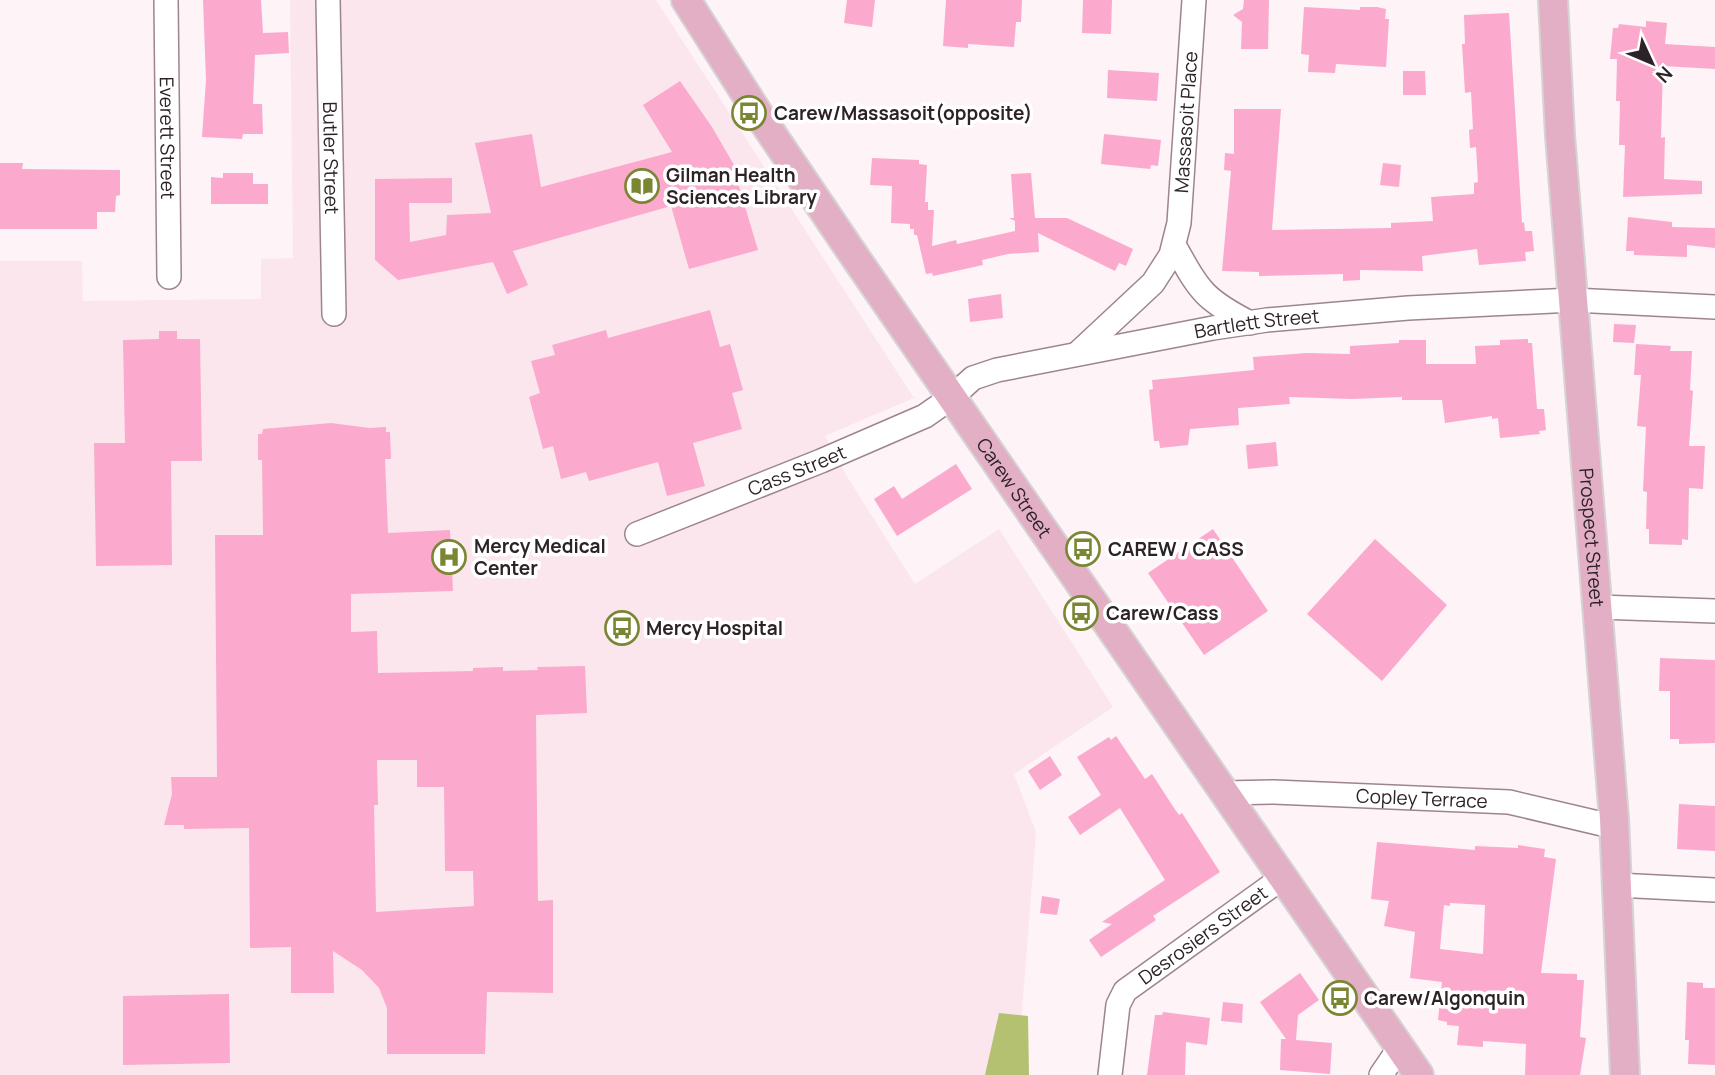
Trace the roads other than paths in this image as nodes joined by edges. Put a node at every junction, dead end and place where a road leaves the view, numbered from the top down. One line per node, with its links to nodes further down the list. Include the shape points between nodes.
1 (166, 0): 7 (street, Everett Street)
2 (328, 0): 10 (street, Butler Street)
3 (686, 0): 13 (main road, Carew Street)
4 (1194, 0): 6 (street, Massasoit Place)
5 (1553, 0): 8 (main road, Prospect Street)
6 (1174, 245): 11 (street, via 1199,288 1218,306); 12 (street, Massasoit Place, via 1153,283)
7 (169, 277)
8 (1573, 300): 9 (street, Bartlett Street); 11 (street, Bartlett Street, via 1408,308); 15 (main road, Prospect Street)
9 (1715, 307)
10 (334, 314)
11 (1250, 323): 12 (street, Bartlett Street)
12 (1077, 354): 13 (street, Bartlett Street, via 997,369 974,378)
13 (952, 397): 14 (street, Cass Street, via 925,416 871,440); 17 (main road, Carew Street)
14 (637, 534)
15 (1598, 607): 16 (street); 18 (main road, Prospect Street)
16 (1715, 611)
17 (1224, 793): 18 (street, Copley Terrace, via 1509,802); 19 (main road, Carew Street)
18 (1615, 827): 20 (main road, Prospect Street)
19 (1282, 878): 22 (main road, Carew Street); 23 (street, Desrosiers Street, via 1125,991 1118,1005)
20 (1617, 885): 21 (street); 26 (main road, Prospect Street)
21 (1715, 890)
22 (1400, 1047): 24 (street); 25 (main road, Carew Street)
23 (1110, 1075)
24 (1381, 1075)
25 (1419, 1075)
26 (1625, 1075)

